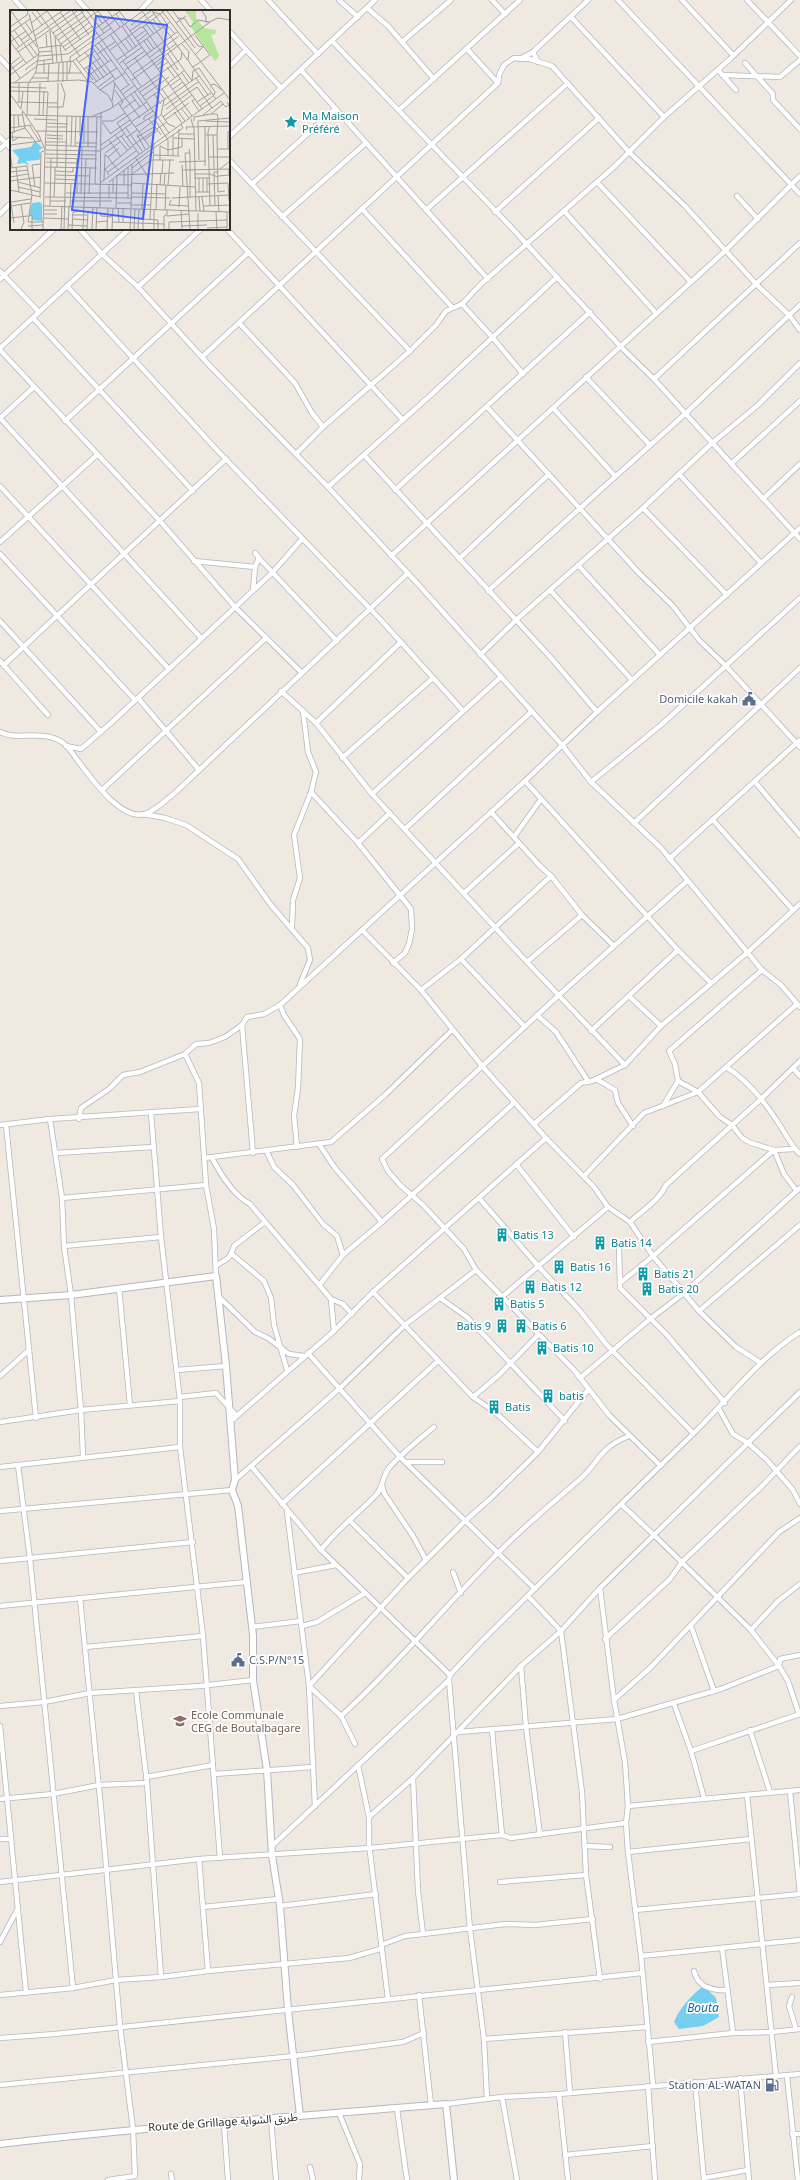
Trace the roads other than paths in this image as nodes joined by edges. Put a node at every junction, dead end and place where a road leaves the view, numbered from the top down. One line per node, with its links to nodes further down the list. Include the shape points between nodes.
1 (15, 0): 17 (street)
2 (78, 0): 18 (street)
3 (149, 0): 19 (street)
4 (201, 0): 20 (street)
5 (268, 0): 31 (street)
6 (339, 0): 22 (street)
7 (375, 0): 16 (street)
8 (451, 0): 27 (street)
9 (492, 0): 21 (street)
10 (520, 0): 21 (street)
11 (588, 0): 23 (street)
12 (618, 0): 48 (street)
13 (682, 0): 32 (street)
14 (747, 0): 24 (street)
15 (791, 0): 24 (street)
16 (367, 8): 22 (street); 27 (street)
17 (24, 10)
18 (87, 10)
19 (141, 10)
20 (210, 10)
21 (505, 14): 28 (street)
22 (358, 17): 26 (street)
23 (571, 17): 30 (street); 53 (street)
24 (768, 22): 32 (street); 33 (street)
25 (230, 32): 29 (street)
26 (332, 41): 31 (street); 52 (street)
27 (402, 42): 45 (street)
28 (467, 49): 45 (street); 46 (street)
29 (246, 50): 39 (street); 49 (street)
30 (533, 52): 35 (street); 37 (street)
31 (318, 54): 41 (street)
32 (733, 55): 42 (street)
33 (800, 56)
34 (0, 58): 40 (street)
35 (520, 59): 37 (street); 46 (street, via 514,58 504,65)
36 (800, 60): 44 (street, via 780,77)
37 (538, 62): 47 (street, via 552,66)
38 (745, 63): 44 (street)
39 (230, 66)
40 (10, 69)
41 (301, 70): 49 (street); 51 (street)
42 (718, 70): 43 (street); 48 (street)
43 (723, 75): 44 (street); 50 (street)
44 (758, 77): 55 (street, via 773,94 773,100)
45 (434, 79): 52 (street)
46 (498, 83): 61 (street)
47 (568, 84): 54 (street); 68 (street)
48 (699, 85): 53 (street); 71 (street)
49 (281, 88): 56 (street)
50 (736, 90)
51 (335, 109): 59 (street); 70 (street)
52 (399, 110): 61 (street)
53 (664, 117): 64 (street)
54 (599, 118): 64 (street); 77 (street)
55 (800, 129)
56 (230, 136)
57 (0, 137): 60 (street)
58 (10, 140): 60 (street)
59 (366, 143): 67 (street); 80 (street)
60 (6, 144): 62 (street); 63 (street)
61 (431, 144): 67 (street); 68 (street)
62 (10, 148)
63 (0, 149)
64 (629, 152): 69 (street); 89 (street)
65 (230, 161): 70 (street)
66 (800, 176): 71 (street)
67 (396, 177): 75 (street); 76 (street)
68 (463, 178): 76 (street); 77 (street)
69 (597, 182): 78 (street); 97 (street)
70 (252, 184): 80 (street)
71 (791, 184): 72 (street); 81 (street)
72 (800, 194)
73 (736, 196): 81 (street)
74 (10, 204): 79 (street)
75 (362, 208): 91 (street); 104 (street)
76 (426, 210): 96 (street)
77 (496, 212): 88 (street)
78 (564, 212): 88 (street); 107 (street)
79 (0, 214)
80 (282, 217): 91 (street)
81 (758, 219): 89 (street)
82 (53, 230): 94 (street)
83 (81, 230): 92 (street)
84 (128, 230): 92 (street)
85 (200, 230): 101 (street)
86 (229, 230): 90 (street)
87 (800, 243): 98 (street)
88 (526, 244): 95 (street); 96 (street)
89 (725, 251): 97 (street); 98 (street)
90 (249, 252): 100 (street); 110 (street)
91 (316, 252): 100 (street); 116 (street)
92 (102, 254): 99 (street); 101 (street)
93 (0, 271): 94 (street)
94 (2, 277): 105 (street)
95 (557, 277): 106 (street); 113 (street)
96 (488, 279): 102 (street)
97 (690, 281): 107 (street)
98 (757, 284): 108 (street); 122 (street)
99 (67, 286): 105 (street); 118 (street)
100 (280, 286): 111 (street); 123 (street)
101 (138, 287): 110 (street)
102 (462, 304): 104 (street); 113 (street)
103 (800, 305): 108 (street)
104 (452, 307): 116 (street, via 446,310 436,325)
105 (39, 312): 109 (street)
106 (590, 312): 114 (street); 120 (street)
107 (656, 313): 114 (street)
108 (789, 315): 112 (street); 129 (street)
109 (32, 318): 115 (street); 125 (street)
110 (171, 323): 117 (street); 118 (street)
111 (240, 324): 117 (street); 132 (street, via 295,383)
112 (800, 330)
113 (493, 338): 120 (street); 130 (street)
114 (621, 346): 121 (street); 122 (street)
115 (0, 349): 124 (street)
116 (410, 351): 123 (street)
117 (202, 357): 136 (street)
118 (134, 358): 125 (street); 139 (street)
119 (800, 363): 135 (street, via 758,405)
120 (523, 374): 127 (street)
121 (586, 377): 128 (street); 134 (street)
122 (654, 379): 129 (street)
123 (371, 385): 130 (street); 132 (street)
124 (34, 387): 131 (street); 146 (street, via 0,418)
125 (101, 390): 131 (street); 149 (street)
126 (800, 401): 140 (street)
127 (487, 407): 133 (street); 148 (street)
128 (554, 409): 133 (street); 144 (street)
129 (685, 414): 134 (street); 135 (street)
130 (403, 420): 138 (street)
131 (65, 421): 137 (street)
132 (323, 427): 136 (street)
133 (519, 440): 142 (street); 155 (street)
134 (650, 444): 144 (street)
135 (711, 444): 140 (street); 143 (street)
136 (296, 454): 147 (street)
137 (97, 455): 146 (street); 154 (street)
138 (364, 455): 147 (street); 148 (street)
139 (226, 459): 149 (street); 159 (street)
140 (731, 464): 150 (street)
141 (800, 464): 150 (street)
142 (550, 474): 151 (street); 167 (street)
143 (679, 474): 152 (street); 169 (street)
144 (615, 476): 151 (street)
145 (0, 486): 153 (street)
146 (62, 486): 153 (street); 164 (street)
147 (328, 487): 165 (street)
148 (395, 490): 155 (street)
149 (193, 491): 154 (street)
150 (763, 499): 157 (street)
151 (580, 508): 158 (street); 177 (street)
152 (643, 508): 158 (street); 178 (street)
153 (29, 517): 161 (street); 174 (street)
154 (160, 521): 164 (street); 168 (street)
155 (426, 525): 165 (street); 167 (street)
156 (800, 528): 157 (street)
157 (795, 533): 160 (street); 169 (street)
158 (608, 538): 170 (street); 185 (street, via 673,606)
159 (302, 539): 172 (street); 181 (street)
160 (800, 539)
161 (0, 542)
162 (255, 553): 166 (street)
163 (0, 554): 182 (street)
164 (125, 554): 174 (street); 186 (street)
165 (392, 556): 173 (street)
166 (258, 558): 171 (street); 172 (street)
167 (459, 558): 177 (street)
168 (194, 561): 171 (street); 180 (street)
169 (761, 563): 178 (street)
170 (578, 565): 176 (street); 192 (street)
171 (255, 567): 175 (street)
172 (272, 573): 175 (street); 188 (street)
173 (408, 573): 181 (street); 191 (street)
174 (91, 585): 182 (street); 195 (street)
175 (253, 590): 180 (street)
176 (550, 590): 183 (street); 200 (street)
177 (488, 591): 183 (street)
178 (727, 595): 185 (street)
179 (800, 598): 194 (street)
180 (235, 607): 186 (street); 187 (street)
181 (370, 610): 188 (street); 189 (street)
182 (58, 615): 190 (street); 202 (street)
183 (516, 620): 191 (street); 207 (street)
184 (0, 622): 190 (street)
185 (688, 629): 192 (street); 194 (street)
186 (201, 638): 195 (street)
187 (266, 638): 197 (street); 212 (street)
188 (337, 641): 197 (street)
189 (401, 642): 199 (street); 209 (street)
190 (24, 647): 193 (street); 211 (street)
191 (480, 655): 198 (street)
192 (660, 655): 200 (street)
193 (2, 663): 208 (street)
194 (726, 666): 203 (street); 221 (street, via 661,725)
195 (168, 668): 202 (street)
196 (800, 668): 203 (street)
197 (302, 672): 201 (street)
198 (501, 677): 205 (street); 206 (street)
199 (433, 678): 205 (street); 218 (street)
200 (632, 680): 207 (street)
201 (281, 691): 204 (street); 219 (street)
202 (136, 699): 211 (street); 212 (street)
203 (760, 704): 215 (street); 231 (street)
204 (303, 711): 209 (street); 224 (street, via 308,752 316,772)
205 (463, 711): 225 (street)
206 (532, 711): 216 (street); 232 (street)
207 (597, 712): 216 (street)
208 (48, 715)
209 (316, 723): 218 (street)
210 (0, 732): 213 (street)
211 (101, 732): 217 (street, via 81,749)
212 (166, 733): 219 (street); 223 (street)
213 (10, 734): 214 (street); 217 (street, via 43,734)
214 (0, 736)
215 (799, 743): 222 (street)
216 (562, 745): 220 (street); 221 (street)
217 (66, 746): 223 (street)
218 (342, 758): 225 (street)
219 (199, 770): 229 (street, via 157,807)
220 (525, 781): 226 (street); 227 (street)
221 (591, 782): 231 (street)
222 (755, 782): 230 (street); 233 (street)
223 (102, 790): 229 (street, via 110,800 127,812)
224 (311, 792): 235 (street); 247 (street, via 294,835 300,878 293,900)
225 (372, 794): 228 (street)
226 (541, 799): 234 (street); 246 (street)
227 (492, 812): 234 (street); 238 (street)
228 (390, 813): 232 (street); 235 (street)
229 (144, 814): 247 (street, via 186,825 228,851 238,859 271,905)
230 (713, 820): 237 (street); 244 (street)
231 (634, 823): 237 (street)
232 (405, 829): 238 (street)
233 (800, 835)
234 (514, 837): 236 (street)
235 (358, 843): 242 (street)
236 (519, 844): 239 (street); 241 (street)
237 (669, 859): 240 (street)
238 (436, 862): 241 (street); 242 (street)
239 (551, 876): 245 (street); 248 (street)
240 (686, 881): 246 (street); 252 (street)
241 (464, 893): 248 (street)
242 (401, 895): 249 (street); 255 (street, via 410,910 412,929 405,953)
243 (800, 904): 244 (street)
244 (793, 910): 252 (street)
245 (582, 915): 250 (street); 254 (street)
246 (648, 917): 250 (street); 251 (street)
247 (292, 927): 259 (street, via 308,948 310,960)
248 (496, 927): 253 (street); 254 (street)
249 (362, 930): 255 (street); 259 (street)
250 (614, 946): 260 (street)
251 (678, 950): 257 (street); 261 (street)
252 (748, 952): 256 (street); 257 (street)
253 (461, 959): 258 (street); 267 (street)
254 (527, 962): 260 (street)
255 (394, 963): 258 (street)
256 (762, 970): 263 (street, via 781,985); 279 (street, via 669,1051 675,1064)
257 (712, 983): 266 (street)
258 (420, 990): 268 (street)
259 (295, 992): 262 (street)
260 (559, 995): 264 (street); 269 (street)
261 (629, 996): 266 (street); 269 (street)
262 (280, 1005): 265 (street, via 264,1014 247,1017); 296 (street, via 300,1039 294,1116)
263 (798, 1006): 274 (street)
264 (537, 1015): 267 (street); 278 (street, via 556,1032)
265 (242, 1026): 270 (street, via 225,1037 209,1043 196,1044); 301 (street)
266 (661, 1026): 272 (street)
267 (525, 1027): 273 (street)
268 (452, 1030): 273 (street); 294 (street, via 364,1114 331,1142)
269 (591, 1031): 272 (street)
270 (185, 1054): 284 (street, via 199,1083); 286 (street, via 140,1072 123,1075 109,1089 81,1108)
271 (800, 1061): 275 (street)
272 (625, 1065): 277 (street)
273 (483, 1067): 282 (street); 310 (street, via 382,1160 388,1171)
274 (726, 1067): 280 (street); 281 (street, via 740,1076)
275 (793, 1068): 276 (street); 281 (street)
276 (800, 1076)
277 (596, 1079): 278 (street); 292 (street, via 615,1090 618,1103)
278 (588, 1081): 289 (street, via 581,1083)
279 (678, 1081): 280 (street); 283 (street)
280 (698, 1092): 283 (street); 291 (street, via 720,1117)
281 (760, 1100): 291 (street); 297 (street)
282 (514, 1103): 289 (street); 310 (street)
283 (663, 1106): 292 (street, via 644,1113)
284 (200, 1109): 285 (street); 303 (street)
285 (151, 1113): 286 (street); 295 (street)
286 (80, 1118): 287 (street)
287 (50, 1119): 288 (street); 300 (street)
288 (6, 1124): 290 (street); 339 (street)
289 (534, 1124): 293 (street)
290 (0, 1125)
291 (732, 1125): 298 (street, via 742,1138 751,1144); 316 (street, via 666,1185 656,1200)
292 (633, 1126): 306 (street)
293 (546, 1138): 305 (street); 306 (street)
294 (319, 1144): 296 (street); 315 (street, via 335,1168)
295 (153, 1147): 300 (street); 308 (street)
296 (297, 1147): 299 (street)
297 (794, 1149): 298 (street); 302 (street)
298 (774, 1150): 309 (street, via 784,1174); 325 (street)
299 (267, 1152): 301 (street); 323 (street, via 274,1167 293,1185 323,1224 337,1236)
300 (56, 1153): 311 (street)
301 (253, 1153): 304 (street)
302 (800, 1154)
303 (204, 1158): 304 (street); 307 (street)
304 (212, 1158): 314 (street, via 224,1180)
305 (516, 1164): 312 (street); 320 (street)
306 (584, 1176): 313 (street)
307 (206, 1185): 308 (street); 326 (street)
308 (156, 1188): 311 (street); 319 (street)
309 (798, 1189): 335 (street)
310 (412, 1195): 315 (street); 318 (street)
311 (62, 1198): 321 (street)
312 (479, 1198): 318 (street); 327 (street)
313 (608, 1207): 316 (street); 320 (street)
314 (265, 1222): 324 (street, via 234,1246); 332 (street)
315 (382, 1222): 323 (street)
316 (630, 1222): 325 (street)
317 (800, 1225): 343 (street)
318 (444, 1229): 328 (street, via 464,1249); 334 (street)
319 (161, 1237): 321 (street); 331 (street)
320 (574, 1237): 327 (street)
321 (64, 1246): 336 (street)
322 (620, 1247): 330 (street)
323 (343, 1254): 332 (street)
324 (233, 1255): 326 (street); 350 (street, via 264,1281 271,1298 274,1325)
325 (653, 1256): 330 (street); 335 (street)
326 (217, 1265): 329 (street)
327 (538, 1267): 338 (street); 352 (street)
328 (476, 1270): 338 (street); 341 (street)
329 (216, 1276): 331 (street); 337 (street)
330 (620, 1282): 345 (street, via 620,1288)
331 (167, 1283): 333 (street); 359 (street)
332 (320, 1284): 340 (street)
333 (119, 1288): 336 (street); 369 (street)
334 (373, 1292): 344 (street); 346 (street)
335 (684, 1293): 343 (street); 345 (street)
336 (71, 1295): 339 (street); 372 (street)
337 (218, 1296): 350 (street, via 255,1332); 358 (street)
338 (503, 1296): 349 (street)
339 (24, 1298): 342 (street); 351 (street)
340 (331, 1298): 344 (street, via 343,1304); 347 (street)
341 (440, 1298): 346 (street); 356 (street, via 467,1317)
342 (0, 1300)
343 (699, 1311): 357 (street, via 736,1347)
344 (352, 1314): 347 (street)
345 (650, 1319): 352 (street); 368 (street)
346 (405, 1324): 355 (street); 363 (street)
347 (334, 1331): 353 (street)
348 (800, 1332): 357 (street)
349 (538, 1335): 356 (street); 362 (street)
350 (282, 1349): 354 (street, via 289,1354); 360 (street)
351 (29, 1350): 361 (street); 374 (street)
352 (613, 1350): 362 (street); 380 (street)
353 (308, 1353): 354 (street); 363 (street)
354 (304, 1356): 360 (street)
355 (438, 1360): 366 (street); 378 (street)
356 (511, 1362): 366 (street); 376 (street)
357 (761, 1362): 368 (street)
358 (226, 1366): 359 (street); 370 (street)
359 (177, 1370): 367 (street)
360 (286, 1370): 373 (street)
361 (0, 1376)
362 (580, 1378): 364 (street)
363 (339, 1389): 378 (street); 393 (street)
364 (588, 1390): 376 (street); 381 (street)
365 (800, 1392): 382 (street)
366 (473, 1397): 385 (street, via 495,1412)
367 (180, 1399): 369 (street); 370 (street, via 216,1393); 383 (street)
368 (725, 1403): 371 (street)
369 (130, 1405): 372 (street)
370 (229, 1407): 373 (street); 375 (street)
371 (719, 1409): 380 (street); 382 (street, via 733,1434)
372 (81, 1410): 374 (street); 386 (street)
373 (236, 1415): 375 (street)
374 (36, 1418): 377 (street)
375 (230, 1421): 395 (street)
376 (565, 1421): 385 (street)
377 (0, 1422)
378 (370, 1423): 387 (street); 399 (street)
379 (434, 1427): 387 (street)
380 (693, 1433): 391 (street)
381 (629, 1436): 391 (street); 411 (street, via 607,1447 590,1470)
382 (748, 1443): 394 (street); 408 (street)
383 (180, 1446): 386 (street); 398 (street)
384 (800, 1446): 394 (street)
385 (538, 1452): 407 (street)
386 (84, 1456): 390 (street)
387 (400, 1457): 388 (street); 396 (street, via 383,1478)
388 (406, 1462): 389 (street); 407 (street)
389 (442, 1462)
390 (18, 1465): 392 (street); 402 (street)
391 (661, 1466): 401 (street)
392 (0, 1467)
393 (252, 1467): 395 (street); 399 (street)
394 (776, 1471): 400 (street, via 793,1490); 415 (street)
395 (235, 1480): 397 (street)
396 (382, 1485): 406 (street, via 377,1494); 413 (street, via 384,1494)
397 (232, 1490): 398 (street); 420 (street, via 238,1506)
398 (186, 1495): 402 (street); 409 (street)
399 (282, 1504): 404 (street)
400 (800, 1504)
401 (622, 1505): 408 (street); 424 (street)
402 (23, 1510): 403 (street); 412 (street)
403 (0, 1511)
404 (287, 1512): 410 (street); 418 (street)
405 (800, 1518): 429 (street, via 780,1532)
406 (349, 1520): 410 (street); 419 (street)
407 (465, 1521): 411 (street); 413 (street)
408 (654, 1535): 415 (street); 423 (street)
409 (193, 1542): 412 (street); 422 (street)
410 (321, 1550): 416 (street)
411 (497, 1553): 424 (street); 426 (street)
412 (30, 1559): 414 (street); 430 (street)
413 (426, 1560): 419 (street)
414 (0, 1561)
415 (682, 1562): 429 (street); 439 (street, via 670,1579)
416 (336, 1565): 418 (street); 425 (street)
417 (453, 1572): 426 (street)
418 (294, 1573): 433 (street)
419 (408, 1578): 432 (street)
420 (246, 1582): 422 (street); 435 (street)
421 (800, 1584): 436 (street, via 778,1600)
422 (198, 1586): 428 (street); 438 (street)
423 (600, 1588): 437 (street); 439 (street)
424 (535, 1589): 427 (street)
425 (365, 1593): 432 (street); 433 (street, via 317,1622)
426 (461, 1593): 440 (street)
427 (529, 1597): 437 (street); 445 (street)
428 (80, 1598): 430 (street); 441 (street)
429 (717, 1598): 434 (street); 436 (street)
430 (34, 1603): 431 (street); 454 (street)
431 (0, 1606)
432 (381, 1609): 440 (street); 449 (street)
433 (302, 1623): 435 (street); 449 (street)
434 (691, 1626): 451 (street); 453 (street)
435 (252, 1627): 446 (street)
436 (751, 1630): 444 (street)
437 (561, 1631): 443 (street); 460 (street)
438 (203, 1636): 441 (street); 448 (street)
439 (606, 1639): 453 (street)
440 (416, 1640): 445 (street); 458 (street, via 374,1686)
441 (85, 1647): 452 (street)
442 (800, 1655): 444 (street, via 780,1659)
443 (520, 1666): 462 (street); 465 (street)
444 (779, 1666): 451 (street); 457 (street, via 788,1682)
445 (450, 1675): 447 (street)
446 (253, 1680): 448 (street); 472 (street)
447 (449, 1680): 466 (street); 470 (street)
448 (207, 1685): 450 (street); 469 (street)
449 (309, 1686): 458 (street); 471 (street)
450 (136, 1690): 452 (street); 474 (street)
451 (714, 1691): 455 (street)
452 (90, 1693): 454 (street); 477 (street)
453 (614, 1700): 459 (street)
454 (44, 1702): 456 (street); 481 (street)
455 (674, 1704): 459 (street); 468 (street)
456 (0, 1706)
457 (799, 1714): 464 (street)
458 (341, 1716): 467 (street)
459 (617, 1719): 460 (street); 487 (street, via 625,1762)
460 (573, 1724): 462 (street); 490 (street)
461 (0, 1726): 483 (street)
462 (526, 1728): 463 (street); 492 (street)
463 (492, 1730): 465 (street); 491 (street)
464 (750, 1730): 468 (street); 480 (street)
465 (458, 1732): 466 (street)
466 (454, 1735): 475 (street); 493 (street)
467 (355, 1744)
468 (691, 1751): 484 (street)
469 (213, 1765): 473 (street); 474 (street)
470 (358, 1766): 486 (street); 488 (street)
471 (314, 1767): 472 (street); 486 (street)
472 (267, 1770): 473 (street); 498 (street)
473 (214, 1774): 504 (street)
474 (146, 1777): 476 (street)
475 (413, 1778): 488 (street); 497 (street)
476 (147, 1783): 477 (street); 506 (street)
477 (99, 1785): 481 (street); 507 (street)
478 (800, 1790): 479 (street)
479 (790, 1791): 480 (street); 514 (street)
480 (770, 1792): 482 (street)
481 (53, 1794): 483 (street); 508 (street)
482 (747, 1795): 484 (street); 495 (street)
483 (7, 1798): 485 (street); 494 (street)
484 (704, 1798): 487 (street)
485 (0, 1799)
486 (315, 1806): 498 (street)
487 (628, 1806): 489 (street)
488 (369, 1818): 501 (street)
489 (626, 1823): 490 (street); 502 (street)
490 (585, 1828): 492 (street); 499 (street)
491 (502, 1835): 492 (street, via 511,1838); 493 (street)
492 (540, 1835)
493 (462, 1838): 497 (street); 522 (street)
494 (9, 1839): 496 (street); 510 (street)
495 (751, 1839): 502 (street); 515 (street)
496 (0, 1840)
497 (416, 1844): 501 (street); 523 (street)
498 (272, 1846): 503 (street)
499 (585, 1846): 500 (street); 509 (street)
500 (610, 1847)
501 (370, 1848): 503 (street); 513 (street)
502 (628, 1852): 520 (street)
503 (272, 1855): 504 (street); 516 (street)
504 (220, 1858): 505 (street)
505 (199, 1859): 506 (street); 518 (street)
506 (153, 1864): 507 (street); 534 (street)
507 (107, 1869): 508 (street); 536 (street)
508 (62, 1875): 510 (street); 539 (street)
509 (586, 1875): 512 (street); 521 (street)
510 (14, 1880): 511 (street); 519 (street)
511 (0, 1882)
512 (500, 1882)
513 (376, 1894): 517 (street); 527 (street)
514 (800, 1894): 515 (street)
515 (757, 1898): 520 (street); 526 (street)
516 (279, 1899): 517 (street); 518 (street)
517 (280, 1906): 530 (street)
518 (203, 1907): 531 (street)
519 (17, 1910): 525 (street); 542 (street)
520 (635, 1910): 529 (street)
521 (593, 1919): 522 (street, via 535,1925 505,1924); 535 (street)
522 (470, 1929): 523 (street); 540 (street)
523 (423, 1934): 527 (street, via 405,1936)
524 (800, 1940): 526 (street)
525 (0, 1942)
526 (763, 1944): 528 (street); 538 (street)
527 (381, 1947): 530 (street, via 349,1958); 546 (street)
528 (722, 1948): 529 (street); 541 (street)
529 (641, 1956): 533 (street)
530 (284, 1964): 531 (street); 547 (street)
531 (208, 1971): 534 (street)
532 (694, 1971): 541 (street, via 698,1980 706,1986 714,1990)
533 (642, 1973): 535 (street); 549 (street)
534 (161, 1977): 536 (street)
535 (600, 1978): 540 (street)
536 (116, 1980): 539 (street); 548 (street)
537 (800, 1983): 538 (street)
538 (767, 1985): 552 (street)
539 (73, 1988): 542 (street)
540 (478, 1990): 544 (street); 556 (street)
541 (727, 1990): 554 (street)
542 (26, 1992): 543 (street)
543 (0, 1995)
544 (419, 1995): 546 (street); 553 (street)
545 (792, 1997): 550 (street, via 789,2006)
546 (388, 1999): 547 (street)
547 (288, 2010): 548 (street); 558 (street)
548 (120, 2026): 555 (street); 559 (street)
549 (647, 2027): 551 (street); 557 (street)
550 (798, 2029): 552 (street)
551 (565, 2032): 556 (street); 567 (street)
552 (772, 2032): 554 (street); 561 (street)
553 (424, 2033): 558 (street, via 403,2042); 572 (street)
554 (733, 2033): 557 (street)
555 (0, 2038)
556 (484, 2039): 570 (street)
557 (648, 2042): 566 (street)
558 (294, 2056): 559 (street); 575 (street)
559 (127, 2073): 565 (street); 578 (street)
560 (800, 2074): 562 (street)
561 (776, 2076): 562 (street); 563 (street)
562 (786, 2076): 579 (street)
563 (740, 2078): 564 (street); 585 (street)
564 (695, 2082): 566 (street); 588 (street)
565 (0, 2085)
566 (650, 2086): 567 (street); 582 (street)
567 (570, 2093): 568 (street)
568 (559, 2094): 569 (street); 583 (street)
569 (502, 2096): 570 (street); 597 (street)
570 (487, 2099): 571 (street)
571 (446, 2104): 572 (street, Route de Grillage طريق الشواية); 596 (street)
572 (431, 2105): 573 (street, Route de Grillage طريق الشواية)
573 (397, 2109): 574 (street, Route de Grillage طريق الشواية); 595 (street)
574 (339, 2113): 575 (street, Route de Grillage طريق الشواية); 594 (street, via 360,2164)
575 (300, 2116): 576 (street, Route de Grillage طريق الشواية)
576 (270, 2119): 577 (street, Route de Grillage طريق الشواية); 592 (street)
577 (224, 2124): 578 (street, Route de Grillage طريق الشواية); 591 (street)
578 (133, 2129): 581 (street, Route de Grillage طريق الشواية); 587 (street, via 135,2176)
579 (792, 2134): 580 (street); 601 (street)
580 (800, 2134)
581 (0, 2144)
582 (653, 2146): 583 (street); 599 (street)
583 (565, 2155): 598 (street)
584 (310, 2167): 593 (street)
585 (748, 2170): 588 (street); 600 (street)
586 (171, 2174): 590 (street)
587 (126, 2179): 589 (street)
588 (704, 2179)
589 (108, 2180)
590 (172, 2180)
591 (228, 2180)
592 (276, 2180)
593 (313, 2180)
594 (359, 2180)
595 (406, 2180)
596 (454, 2180)
597 (517, 2180)
598 (568, 2180)
599 (656, 2180)
600 (749, 2180)
601 (798, 2180)

